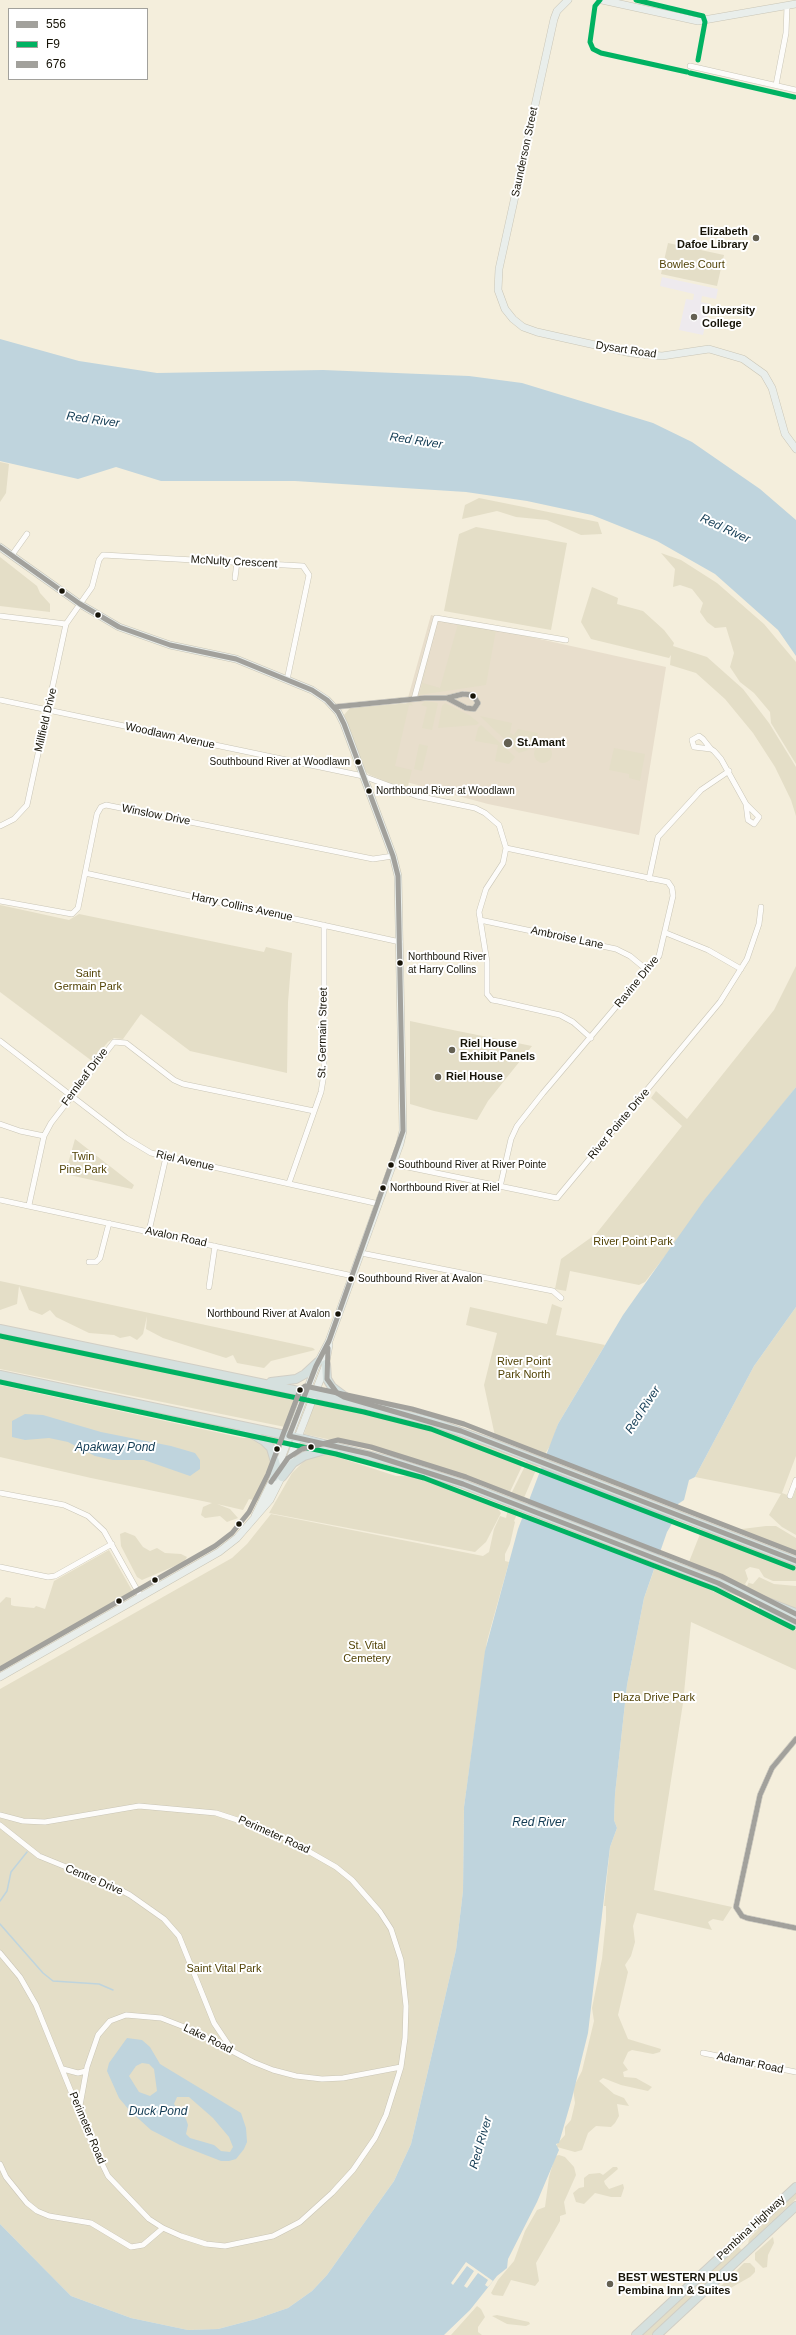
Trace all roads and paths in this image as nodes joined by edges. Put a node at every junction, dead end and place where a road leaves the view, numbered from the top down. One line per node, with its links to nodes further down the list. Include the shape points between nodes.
1 (568, 0): 8 (street, Saunderson Street, via 556,11 499,270 498,290)
2 (602, 0): 4 (street, via 698,21)
3 (796, 4): 4 (street)
4 (786, 6): 6 (street, via 786,33)
5 (690, 66): 6 (street)
6 (776, 85): 7 (street)
7 (796, 90)
8 (505, 309): 9 (street, Dysart Road, via 523,327 537,332 631,353 662,356 709,349 743,358 764,374 772,388 785,434)
9 (796, 449)
10 (27, 534): 12 (street)
11 (0, 547): 12 (street)
12 (12, 555): 15 (street)
13 (237, 562): 14 (street); 15 (street, McNulty Crescent, via 103,555 99,560 92,587); 19 (street, McNulty Crescent, via 299,565 308,572)
14 (236, 578)
15 (80, 604): 17 (street, Millfield Drive); 19 (street, via 131,632 170,645 236,659)
16 (0, 616): 17 (street)
17 (66, 624): 24 (street, Millfield Drive)
18 (566, 640): 21 (street, via 436,618)
19 (287, 680): 23 (street, via 320,694)
20 (447, 698): 20 (street, via 466,708 474,709 478,703 473,694); 21 (street)
21 (414, 699): 23 (street)
22 (0, 700): 24 (street, Woodlawn Avenue)
23 (334, 707): 27 (street, via 344,724)
24 (48, 710): 27 (street, Woodlawn Avenue); 29 (street, Millfield Drive, via 27,805 14,819)
25 (712, 749): 26 (street)
26 (729, 771): 28 (street); 33 (street, via 701,790 658,837)
27 (363, 776): 30 (street, Woodlawn Avenue, via 417,796 475,808 485,813 499,825); 31 (street)
28 (746, 804)
29 (0, 826)
30 (506, 848): 33 (street, Ravine Drive); 36 (street, via 504,859 482,898)
31 (393, 856): 32 (street, Winslow Drive, via 373,859 106,805 101,807 97,814); 39 (street, via 398,876)
32 (85, 873): 34 (street, Winslow Drive, via 78,908 72,914); 37 (street, Harry Collins Avenue)
33 (649, 878): 38 (street, Ravine Drive, via 668,882 672,888 673,896)
34 (0, 901)
35 (762, 907): 40 (street, River Pointe Drive, via 759,924)
36 (480, 920): 41 (street, Ambroise Lane, via 616,949 630,956); 42 (street, via 487,962 486,989 489,998 560,1015 573,1022)
37 (324, 925): 39 (street, Harry Collins Avenue); 45 (street, St. Germain Street, via 324,1074)
38 (666, 933): 40 (street, via 708,950); 41 (street, Ravine Drive, via 661,952)
39 (400, 942): 49 (street, via 403,1131)
40 (741, 969): 51 (street, River Pointe Drive, via 720,1002 561,1195 551,1198)
41 (647, 970): 42 (street, Ravine Drive)
42 (591, 1038): 51 (street, Ravine Drive, via 542,1093 517,1126 510,1139)
43 (0, 1041): 44 (street, Riel Avenue)
44 (71, 1095): 45 (street, Fernleaf Drive, via 109,1045 118,1041 126,1043 174,1080 183,1084); 47 (street, Fernleaf Drive, via 50,1122); 48 (street, Riel Avenue, via 138,1146)
45 (314, 1111): 50 (street, St. Germain Street)
46 (0, 1124): 47 (street, via 20,1132)
47 (44, 1136): 54 (street, Fernleaf Drive)
48 (166, 1158): 50 (street, Riel Avenue); 56 (street)
49 (393, 1164): 51 (street, River Pointe Drive); 53 (street)
50 (289, 1183): 53 (street, Riel Avenue)
51 (500, 1187)
52 (0, 1200): 54 (street, Avalon Road)
53 (379, 1204): 58 (street)
54 (29, 1205): 55 (street, Avalon Road)
55 (109, 1223): 56 (street, Avalon Road); 59 (street, via 100,1258 96,1262)
56 (150, 1231): 57 (street, Avalon Road)
57 (215, 1246): 60 (street, Avalon Road); 61 (street)
58 (361, 1253): 60 (street); 62 (street, via 553,1291)
59 (89, 1262)
60 (352, 1276): 64 (street)
61 (209, 1288)
62 (561, 1298)
63 (0, 1328): 66 (main road)
64 (322, 1363): 66 (main road, via 296,1379); 67 (street); 68 (main road, via 327,1380 337,1393)
65 (0, 1375): 69 (main road)
66 (258, 1383): 67 (main road)
67 (310, 1394): 68 (main road); 70 (street); 71 (street)
68 (366, 1405): 78 (main road, via 433,1422 492,1443)
69 (239, 1425): 70 (main road); 73 (main road, via 271,1448)
70 (289, 1436): 71 (main road); 73 (street)
71 (298, 1438): 72 (main road); 73 (street)
72 (338, 1447): 73 (main road, via 304,1456); 80 (main road, via 398,1463 475,1489)
73 (278, 1477): 81 (street, via 255,1516 236,1538 219,1552)
74 (796, 1480): 76 (street)
75 (0, 1493): 77 (street, via 79,1510 97,1523)
76 (790, 1496)
77 (112, 1544): 79 (street, via 55,1576); 81 (street)
78 (796, 1561)
79 (0, 1567)
80 (718, 1583): 82 (main road); 83 (main road)
81 (141, 1597): 84 (street)
82 (796, 1613)
83 (796, 1622)
84 (0, 1677)
85 (796, 1739): 88 (street, via 772,1768 760,1795 736,1907 742,1916 747,1918)
86 (0, 1815): 92 (street, Perimeter Road, via 23,1821 45,1822 139,1806 216,1813 259,1827 315,1854 352,1880 380,1912 391,1930 401,1960 406,2006)
87 (0, 1825): 90 (street, Centre Drive, via 39,1856 118,1889 143,1903 168,1924 179,1936 214,2023)
88 (796, 1928)
89 (0, 1953): 93 (street, Perimeter Road, via 20,1978 36,2005)
90 (232, 2051): 92 (street, Lake Road, via 273,2070 322,2079 356,2076); 94 (street, Lake Road, via 192,2030 161,2018 126,2014 110,2021 104,2028 91,2051)
91 (704, 2053): 95 (street, Adamar Road)
92 (401, 2067): 100 (street, Perimeter Road, via 386,2115 365,2154 343,2182 300,2222 273,2236 225,2246 206,2244)
93 (63, 2069): 94 (street, via 78,2073); 96 (street, Perimeter Road)
94 (86, 2071): 96 (street, Lake Road)
95 (796, 2072)
96 (79, 2112): 100 (street, Perimeter Road, via 108,2176 137,2208)
97 (0, 2164): 100 (street, via 6,2177 27,2203 48,2216 91,2223 131,2247 143,2244)
98 (796, 2186): 101 (main road, Pembina Highway)
99 (796, 2206): 102 (main road, Pembina Highway)
100 (163, 2228)
101 (636, 2335)
102 (657, 2335)

